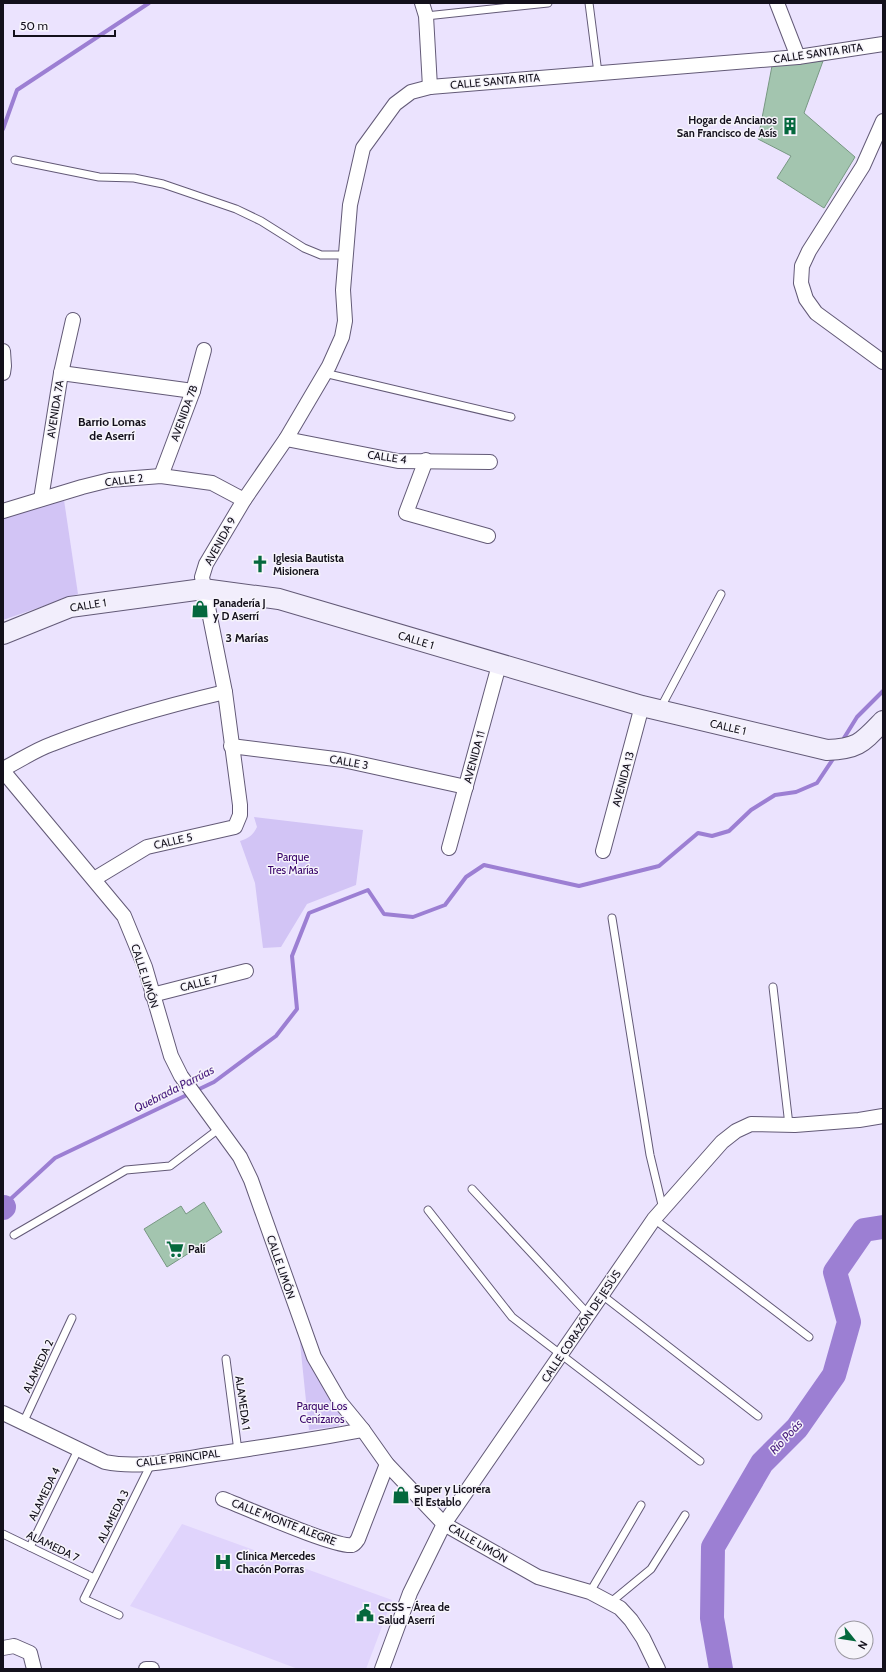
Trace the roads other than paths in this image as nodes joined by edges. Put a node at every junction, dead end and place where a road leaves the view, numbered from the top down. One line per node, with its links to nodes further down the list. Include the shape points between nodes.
1 (548, 3): 4 (lane)
2 (589, 3): 7 (lane)
3 (776, 3): 6 (street)
4 (424, 9): 8 (street)
5 (883, 44): 6 (street, CALLE SANTA RITA)
6 (798, 57): 7 (street, CALLE SANTA RITA)
7 (598, 73): 8 (street, CALLE SANTA RITA)
8 (430, 87): 11 (street, CALLE SANTA RITA, via 411,92 395,104 363,148 350,205)
9 (883, 121): 15 (street, via 863,166 809,251 802,266 801,283 806,299 816,313)
10 (15, 160): 11 (lane, via 99,177 134,178 163,184 236,209 321,255)
11 (345, 255): 18 (street, CALLE SANTA RITA, via 345,321 342,337)
12 (73, 320): 16 (street, AVENIDA 7A)
13 (204, 350): 19 (street, AVENIDA 7B)
14 (3, 351): 17 (street)
15 (883, 362)
16 (61, 372): 19 (street); 25 (street, AVENIDA 7A)
17 (3, 373)
18 (324, 373): 20 (lane); 21 (street, AVENIDA 9)
19 (193, 390): 24 (street, AVENIDA 7B)
20 (511, 417)
21 (286, 439): 22 (street, CALLE 4, via 398,461); 26 (street, AVENIDA 9)
22 (426, 460): 23 (street, CALLE 4); 28 (street, via 406,513)
23 (490, 462)
24 (161, 476): 25 (street, CALLE 2, via 110,480); 26 (street, CALLE 2, via 212,482)
25 (41, 498): 27 (street, CALLE 2)
26 (244, 500): 29 (street, AVENIDA 9, via 206,564 202,577)
27 (3, 511)
28 (488, 536)
29 (203, 589): 31 (street, CALLE 1, via 70,607); 32 (street, CALLE 1, via 279,599); 33 (street, AVENIDA 9)
30 (721, 594): 34 (lane)
31 (3, 634)
32 (499, 665): 34 (street, CALLE 1); 38 (street, AVENIDA 11)
33 (225, 692): 36 (street, AVENIDA 9); 37 (street, via 168,706 50,744)
34 (651, 708): 35 (street, CALLE 1, via 827,750 847,750 865,740); 41 (street, AVENIDA 13)
35 (883, 721)
36 (231, 746): 38 (street, CALLE 3, via 343,760); 39 (street, AVENIDA 9, via 240,805 240,815)
37 (3, 770): 42 (street, CALLE LIMÓN)
38 (466, 786): 40 (street, AVENIDA 11)
39 (235, 827): 42 (street, CALLE 5, via 147,847)
40 (449, 848)
41 (603, 851)
42 (94, 879): 46 (street, CALLE LIMÓN, via 124,916 145,967)
43 (612, 918): 52 (lane)
44 (246, 971): 46 (street, CALLE 7)
45 (773, 987): 48 (lane)
46 (152, 995): 49 (street, CALLE LIMÓN, via 171,1056 181,1076)
47 (883, 1116): 48 (street, CALLE CORAZÓN DE JESÚS)
48 (789, 1125): 52 (street, CALLE CORAZÓN DE JESÚS, via 751,1124 736,1131 722,1142)
49 (220, 1128): 53 (lane, via 170,1166 126,1170); 63 (street, CALLE LIMÓN, via 240,1157 251,1180 314,1357 340,1402)
50 (472, 1189): 55 (lane)
51 (428, 1210): 58 (lane, via 512,1317)
52 (658, 1214): 54 (street, CALLE CORAZÓN DE JESÚS); 57 (lane)
53 (14, 1235)
54 (602, 1295): 55 (street, CALLE CORAZÓN DE JESÚS); 61 (lane)
55 (588, 1314): 58 (street, CALLE CORAZÓN DE JESÚS)
56 (72, 1318): 62 (lane, ALAMEDA 2)
57 (809, 1337)
58 (562, 1356): 66 (lane); 72 (street, CALLE CORAZÓN DE JESÚS)
59 (226, 1359): 65 (lane, ALAMEDA 1)
60 (3, 1413): 62 (street, CALLE PRINCIPAL)
61 (758, 1416)
62 (23, 1423): 64 (street, CALLE PRINCIPAL)
63 (363, 1430): 65 (street, CALLE PRINCIPAL); 68 (street, CALLE LIMÓN)
64 (78, 1450): 67 (street, CALLE PRINCIPAL, via 114,1464); 74 (lane, ALAMEDA 4)
65 (238, 1450): 67 (street, CALLE PRINCIPAL)
66 (700, 1461)
67 (151, 1464): 75 (lane, ALAMEDA 3)
68 (387, 1464): 69 (street, CALLE MONTE ALEGRE, via 358,1539 350,1546 325,1540); 72 (street, CALLE LIMÓN)
69 (223, 1499)
70 (642, 1504): 76 (lane)
71 (685, 1515): 77 (lane, via 651,1569)
72 (444, 1524): 76 (street, CALLE LIMÓN, via 538,1577); 83 (street, CALLE CORAZÓN DE JESÚS, via 410,1593)
73 (3, 1534): 74 (lane, ALAMEDA 7)
74 (30, 1547): 75 (lane, ALAMEDA 7)
75 (94, 1578): 78 (lane, ALAMEDA 3, via 84,1599)
76 (590, 1592): 77 (street, CALLE LIMÓN)
77 (611, 1602): 84 (street, CALLE LIMÓN, via 631,1620)
78 (119, 1615)
79 (3, 1648): 80 (street, via 14,1646 30,1653)
80 (34, 1669)
81 (146, 1669): 82 (street)
82 (152, 1669)
83 (382, 1669)
84 (658, 1669)

